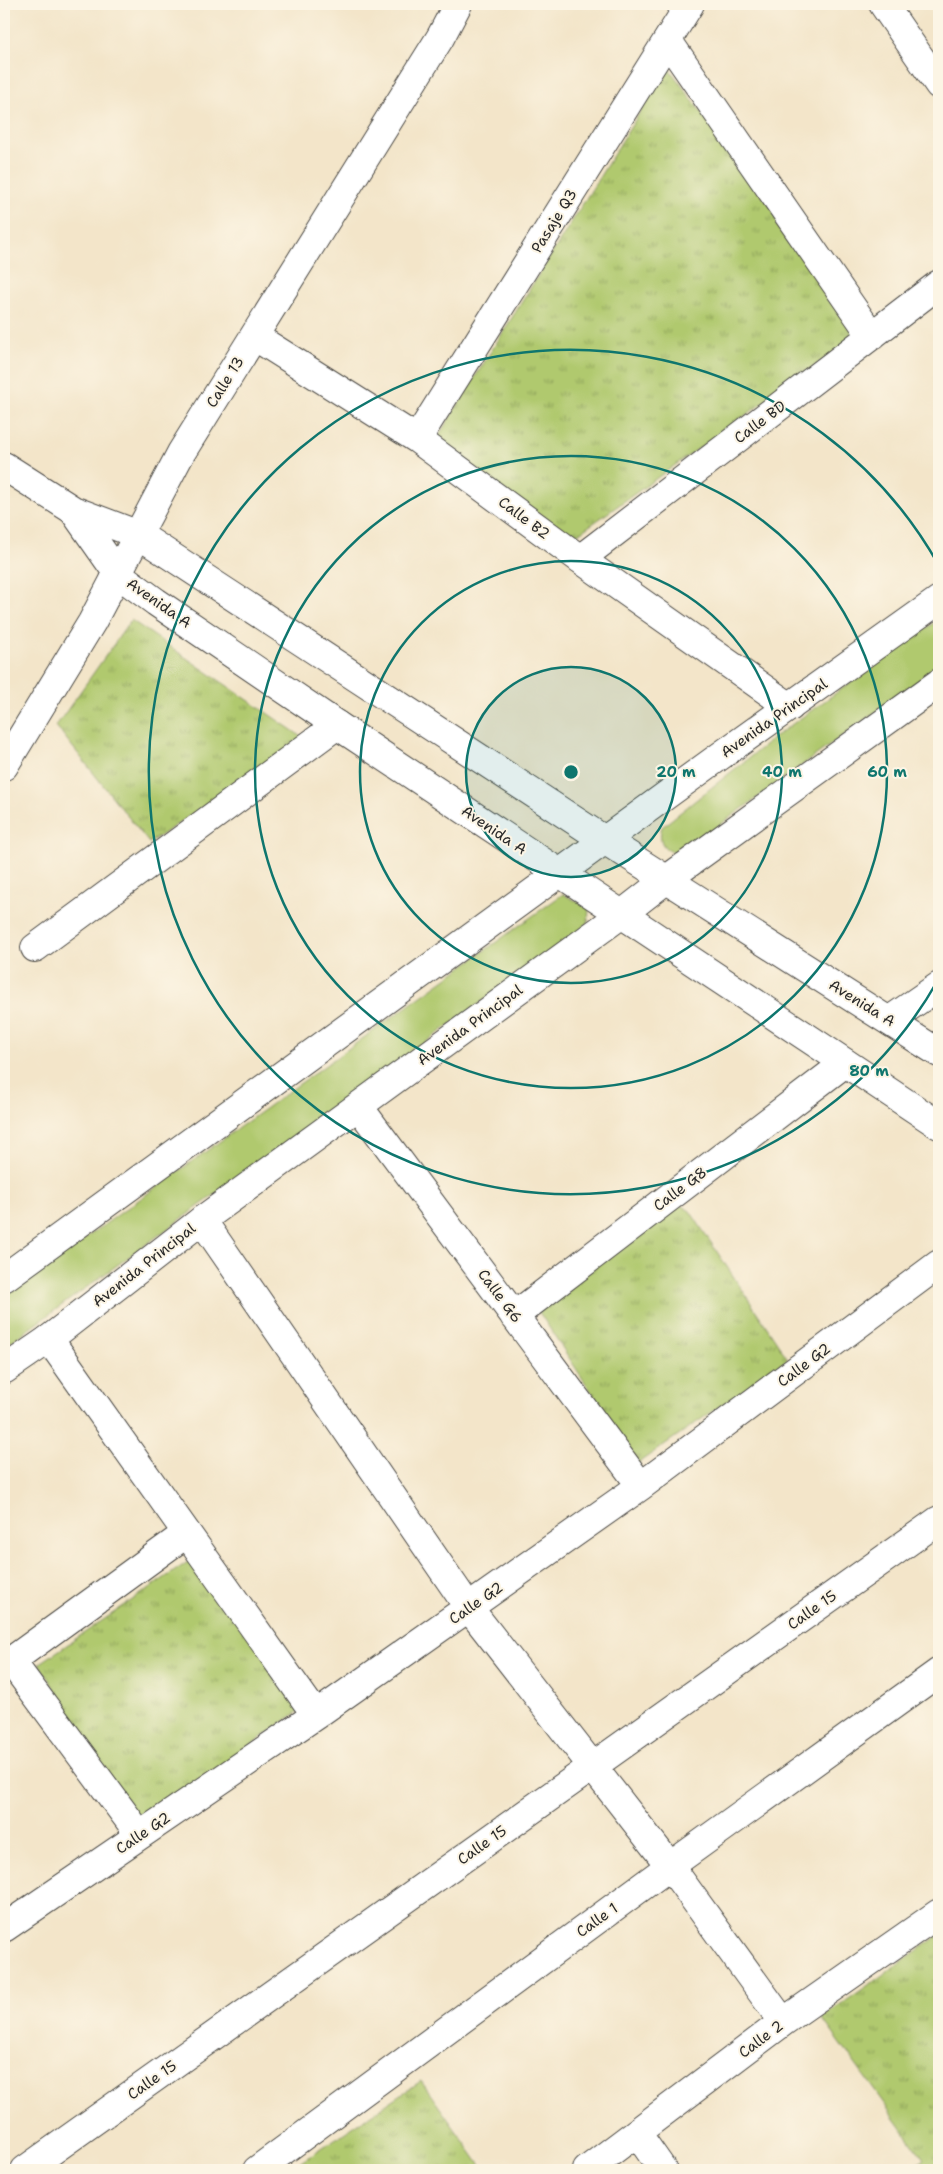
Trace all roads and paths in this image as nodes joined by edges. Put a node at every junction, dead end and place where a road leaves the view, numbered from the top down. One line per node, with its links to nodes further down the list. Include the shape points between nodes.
1 (458, 4): 7 (street, Calle 13)
2 (690, 4): 4 (street, Pasaje Q3)
3 (883, 4): 5 (street)
4 (668, 41): 8 (street); 9 (street, Pasaje Q3)
5 (939, 85)
6 (939, 284): 8 (street, Calle BD)
7 (254, 336): 9 (street, Calle B2); 12 (street, Calle 13, via 181,453)
8 (872, 336): 13 (street, Calle BD)
9 (417, 439): 13 (street, Calle B2)
10 (4, 466): 11 (street, Avenida A)
11 (73, 510): 12 (street, Avenida A); 14 (street, Avenida A)
12 (139, 534): 14 (street, Calle 13); 20 (street, Avenida A)
13 (580, 560): 17 (street, Calle B2)
14 (118, 574): 18 (street, Avenida A); 19 (street, Calle 13)
15 (939, 600): 17 (street, Avenida Principal)
16 (939, 683): 22 (street, Avenida Principal)
17 (790, 707): 20 (street, Avenida Principal)
18 (337, 725): 21 (street, Avenida A); 24 (street)
19 (4, 766)
20 (606, 841): 21 (street, Avenida Principal); 22 (street, Avenida A)
21 (560, 874): 23 (street, Avenida A); 33 (street, Avenida Principal)
22 (666, 879): 23 (street, Avenida Principal); 26 (street, Avenida A)
23 (622, 914): 28 (street, Avenida A); 29 (street, Avenida Principal)
24 (35, 948)
25 (939, 986): 26 (street)
26 (890, 1020): 27 (street, Avenida A)
27 (939, 1053)
28 (845, 1063): 30 (street, Avenida A); 34 (street, Calle G8)
29 (359, 1107): 31 (street, Avenida Principal); 34 (street, Calle G6)
30 (939, 1125)
31 (202, 1220): 35 (street, Avenida Principal); 40 (street)
32 (939, 1264): 37 (street, Calle G2)
33 (4, 1278)
34 (514, 1316): 37 (street, Calle G6)
35 (49, 1339): 36 (street, Avenida Principal); 39 (street)
36 (4, 1370)
37 (641, 1486): 40 (street, Calle G2)
38 (939, 1520): 44 (street, Calle 15)
39 (187, 1533): 41 (street); 43 (street)
40 (469, 1608): 43 (street, Calle G2); 44 (street)
41 (7, 1664): 45 (street)
42 (939, 1672): 46 (street, Calle 1)
43 (316, 1715): 45 (street, Calle G2)
44 (593, 1766): 46 (street); 51 (street, Calle 15)
45 (140, 1835): 48 (street, Calle G2)
46 (670, 1866): 49 (street); 52 (street, Calle 1)
47 (939, 1913): 49 (street, Calle 2)
48 (4, 1928)
49 (783, 2022): 50 (street, Calle 2)
50 (637, 2133): 53 (street, Calle 2); 54 (street)
51 (25, 2170)
52 (257, 2170)
53 (588, 2170)
54 (663, 2170)

